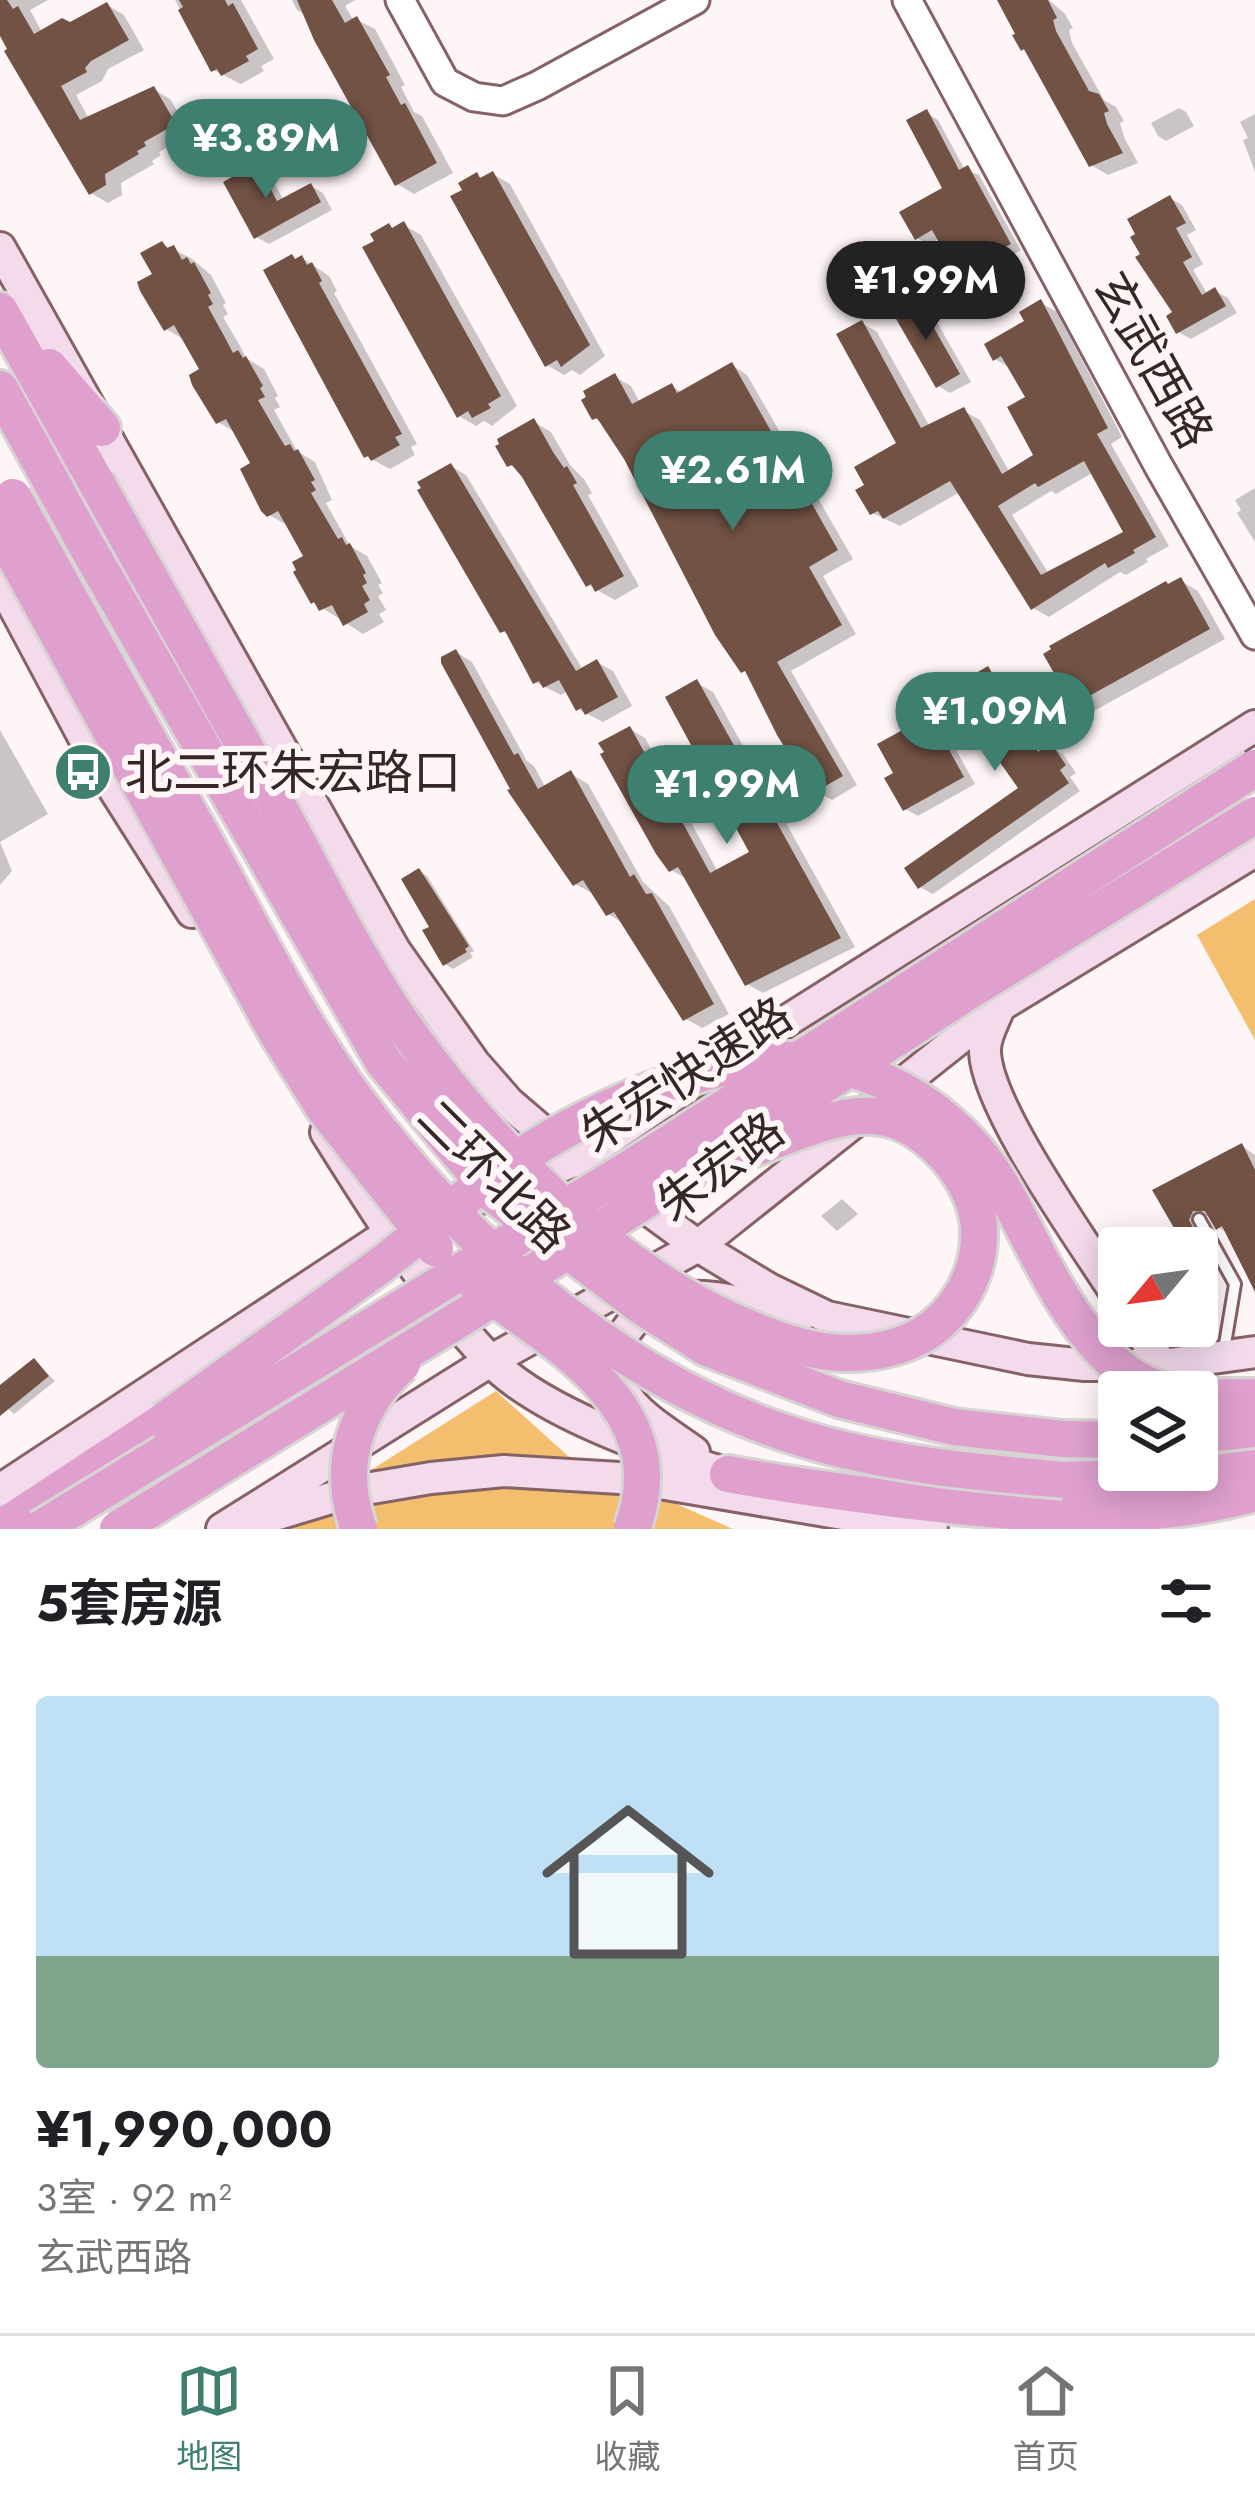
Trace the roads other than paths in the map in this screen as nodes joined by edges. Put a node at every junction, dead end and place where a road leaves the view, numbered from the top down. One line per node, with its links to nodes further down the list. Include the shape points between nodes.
1 (400, 0): 2 (street, via 445,82 473,98 503,100)
2 (695, 0)
3 (907, 0): 10 (street, 玄武西路)
4 (0, 248): 7 (main road)
5 (3, 314): 7 (highway); 17 (highway, bridge, via 389,1004 484,1129 613,1249 696,1305 783,1344 879,1352 908,1343 935,1328 970,1283 978,1211 948,1158 907,1127 851,1114)
6 (0, 388): 34 (highway, 二环北路, bridge, via 383,1061 494,1194 707,1348 839,1399 954,1427)
7 (102, 428): 16 (main road, via 395,951 509,1103)
8 (4, 499): 35 (highway, 二环北路, bridge, via 302,1016 389,1142 529,1283 654,1372 751,1420 896,1464 1064,1480); 46 (highway, bridge, via 228,947 324,1108 432,1245 575,1358 625,1414 641,1458)
9 (0, 580): 19 (main road, via 97,762)
10 (1255, 635)
11 (1255, 726): 16 (main road)
12 (1255, 768): 42 (highway, 朱宏快速路, bridge, via 632,1167)
13 (1255, 815): 17 (highway, 朱宏快速路, bridge)
14 (1255, 851): 15 (main road, 朱宏路)
15 (1000, 1006): 20 (main road, 朱宏路); 21 (main road, via 984,1045 988,1077)
16 (578, 1159): 19 (main road); 20 (main road)
17 (704, 1165): 23 (highway, 朱宏快速路, bridge)
18 (1199, 1219): 25 (lane, via 1234,1285)
19 (390, 1233): 26 (main road); 37 (main road)
20 (698, 1246): 22 (main road); 26 (main road, 朱宏路)
21 (1098, 1264)
22 (826, 1317): 27 (main road); 36 (main road, via 676,1298 628,1325 616,1367 621,1388 661,1428)
23 (450, 1323): 43 (highway, 朱宏快速路, bridge); 45 (highway, bridge, via 391,1374 362,1414 348,1464)
24 (1255, 1352): 25 (main road)
25 (1223, 1358): 29 (main road)
26 (490, 1361): 36 (main road, via 566,1410); 44 (main road, 朱宏路)
27 (1116, 1371)
28 (1128, 1371): 41 (highway, bridge, via 1065,1304 999,1182 940,1114 857,1072 767,1060 668,1087 534,1148 164,1421)
29 (1188, 1371)
30 (1218, 1397): 31 (highway)
31 (1255, 1397)
32 (1255, 1429): 33 (highway)
33 (1218, 1433)
34 (1098, 1440)
35 (1255, 1468)
36 (728, 1474): 39 (highway); 40 (main road)
37 (0, 1490)
38 (1255, 1493): 39 (highway, via 1126,1515)
39 (857, 1494): 40 (main road)
40 (788, 1506): 44 (main road, via 636,1480 504,1471 354,1491); 47 (main road)
41 (0, 1529)
42 (40, 1529)
43 (118, 1529)
44 (226, 1529)
45 (359, 1529)
46 (632, 1529)
47 (932, 1529)

